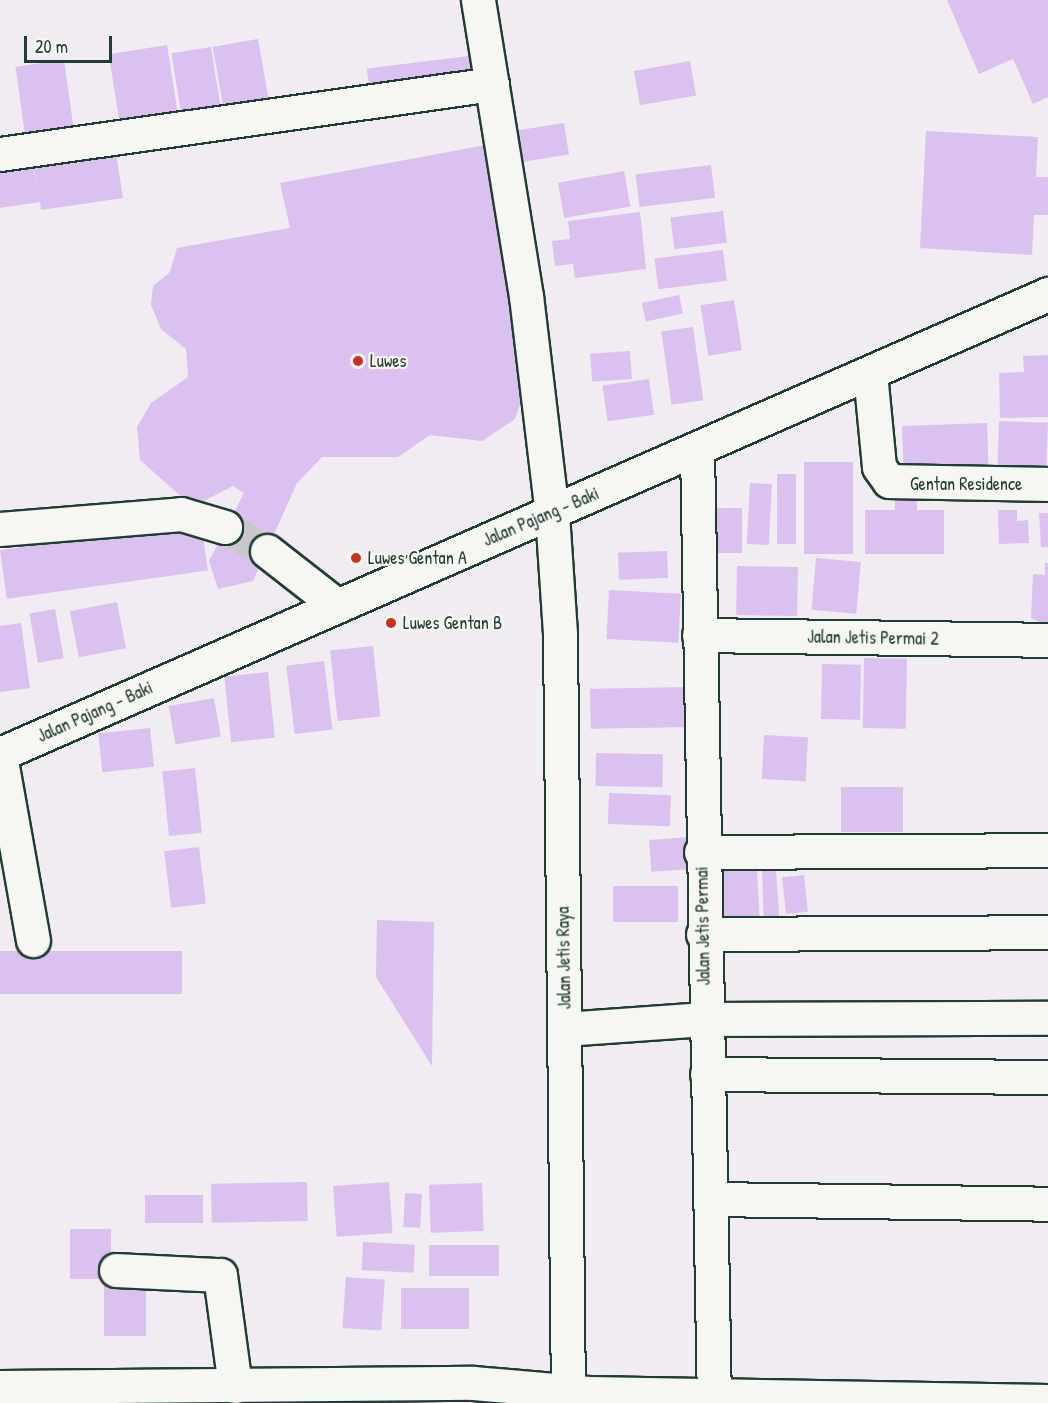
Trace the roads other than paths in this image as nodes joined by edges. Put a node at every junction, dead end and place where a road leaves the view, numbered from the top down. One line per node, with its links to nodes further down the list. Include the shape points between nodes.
1 (478, 0): 2 (street, Jalan Jetis Raya)
2 (492, 84): 3 (street); 8 (street, Jalan Jetis Raya, via 526,296)
3 (0, 154)
4 (1045, 298): 5 (street, Jalan Pajang - Baki)
5 (870, 373): 6 (street, Jalan Pajang - Baki); 7 (street, Gentan Residence, via 879,467 889,481)
6 (697, 449): 8 (street, Jalan Pajang - Baki); 13 (street, Jalan Jetis Permai)
7 (1048, 484)
8 (552, 513): 12 (street, Jalan Pajang - Baki); 23 (street, Jalan Jetis Raya, via 560,635)
9 (225, 527): 10 (street, via 182,514)
10 (0, 529)
11 (267, 551): 12 (street)
12 (336, 605): 15 (street, Jalan Pajang - Baki)
13 (699, 635): 14 (street, Jalan Jetis Permai 2); 17 (street, Jalan Jetis Permai)
14 (1048, 640)
15 (0, 754): 20 (street)
16 (1048, 850): 17 (street)
17 (701, 852): 19 (street, Jalan Jetis Permai)
18 (1048, 932): 19 (street)
19 (703, 934): 21 (street, Jalan Jetis Permai)
20 (33, 940)
21 (705, 1018): 22 (street); 23 (street); 24 (street, Jalan Jetis Permai)
22 (1048, 1018)
23 (564, 1029): 31 (street, Jalan Jetis Raya)
24 (707, 1074): 25 (street); 26 (street, Jalan Jetis Permai)
25 (1048, 1077)
26 (710, 1199): 27 (street); 32 (street, Jalan Jetis Permai)
27 (1048, 1204)
28 (116, 1270): 29 (street, via 220,1275)
29 (235, 1386): 30 (street); 31 (street, via 430,1383)
30 (0, 1388)
31 (568, 1396): 32 (street)
32 (714, 1400): 33 (street)
33 (1048, 1401)

